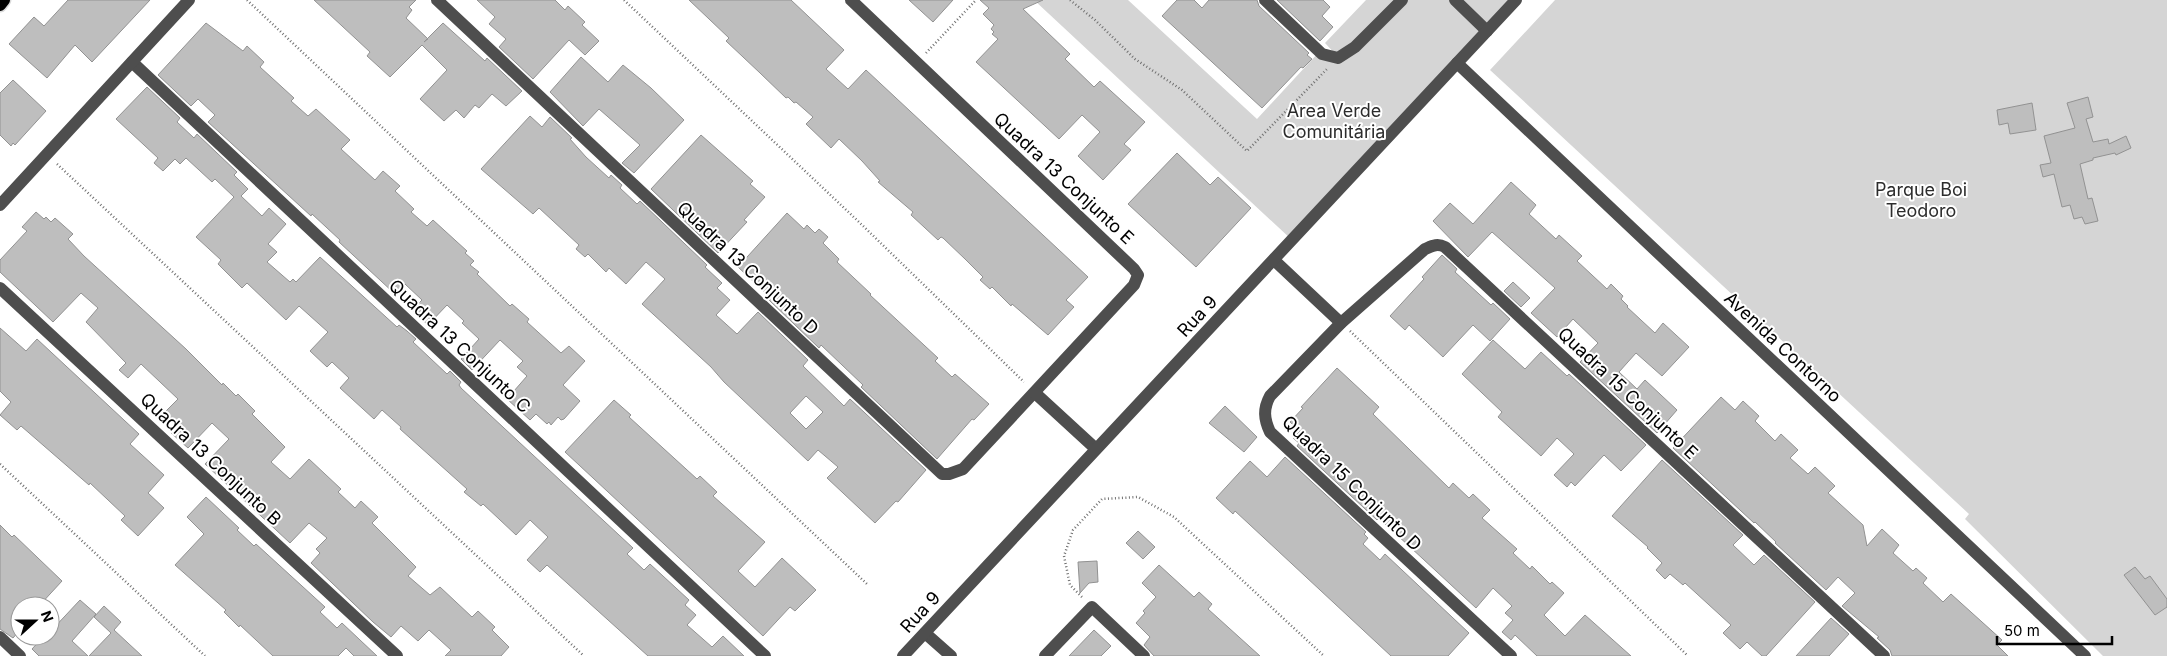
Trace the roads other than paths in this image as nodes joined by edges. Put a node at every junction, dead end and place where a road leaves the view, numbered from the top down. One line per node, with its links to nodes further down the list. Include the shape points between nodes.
1 (4, 0): 9 (main road)
2 (189, 0): 11 (street)
3 (437, 0): 17 (street, Quadra 13 Conjunto D, via 942,474 963,468)
4 (851, 0): 17 (street, Quadra 13 Conjunto E, via 1138,275 1134,285)
5 (1264, 0): 6 (street, via 1322,54 1338,58 1355,47)
6 (1402, 0)
7 (1455, 0): 10 (street)
8 (1516, 0): 10 (street, Rua 9)
9 (0, 5)
10 (1487, 31): 12 (street, Rua 9)
11 (132, 62): 13 (street); 23 (street, Quadra 13 Conjunto C)
12 (1457, 63): 14 (street, Rua 9); 30 (street, Avenida Contorno)
13 (0, 205)
14 (1274, 260): 16 (street); 18 (street, Rua 9)
15 (0, 288): 22 (street, Quadra 13 Conjunto B)
16 (1341, 323): 28 (street, Quadra 15 Conjunto D, via 1270,396 1264,414 1270,432); 29 (street, Quadra 15 Conjunto E, via 1425,249 1441,244)
17 (1036, 393): 18 (street)
18 (1096, 449): 19 (street, Rua 9)
19 (925, 633): 24 (street, Rua 9); 25 (street)
20 (0, 637): 21 (street)
21 (20, 656)
22 (398, 656)
23 (765, 656)
24 (903, 656)
25 (952, 656)
26 (1045, 656): 27 (street, via 1092,607)
27 (1144, 656)
28 (1511, 656)
29 (1884, 656)
30 (2086, 656)

